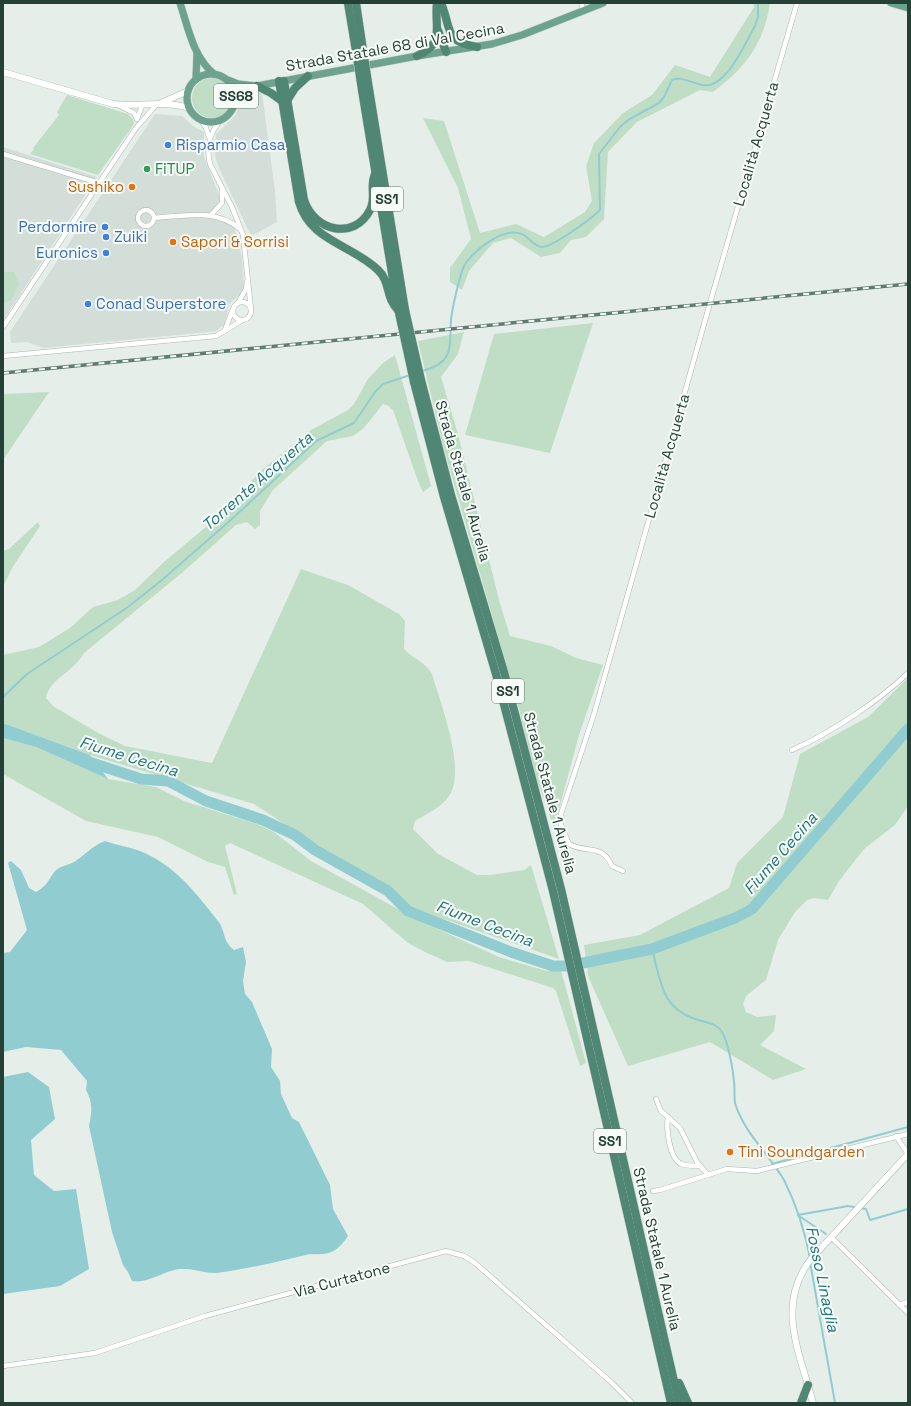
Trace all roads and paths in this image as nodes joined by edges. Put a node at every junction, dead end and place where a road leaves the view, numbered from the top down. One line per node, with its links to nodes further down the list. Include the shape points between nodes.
1 (180, 3): 17 (main road)
2 (348, 3): 15 (highway, Strada Statale 1 Aurelia)
3 (356, 3): 15 (highway, Strada Statale 1 Aurelia / SS1)
4 (437, 3): 12 (highway)
5 (441, 3): 13 (highway)
6 (582, 3): 11 (street)
7 (603, 3): 11 (main road, Strada Statale 68 di Val Cecina / SS68)
8 (797, 3): 58 (street, Località Acquerta, via 594,714 561,814 561,825 569,844 578,849 601,851 608,856 612,866)
9 (891, 3): 10 (main road)
10 (908, 8)
11 (582, 12): 14 (main road, Strada Statale 68 di Val Cecina / SS68, via 522,35)
12 (438, 29): 16 (highway); 18 (highway, via 432,48)
13 (448, 30): 14 (highway, via 461,44); 16 (highway)
14 (477, 47): 16 (main road, Strada Statale 68 di Val Cecina / SS68)
15 (360, 50): 26 (highway, Strada Statale 1 Aurelia / SS1, bridge)
16 (446, 52): 18 (main road, Strada Statale 68 di Val Cecina / SS68)
17 (197, 53): 20 (main road); 22 (main road)
18 (417, 56): 21 (main road, Strada Statale 68 di Val Cecina / SS68)
19 (3, 72): 30 (main road, SS68)
20 (214, 74): 22 (main road, SS68, via 204,75); 23 (main road, Strada Statale 68 di Val Cecina / SS68)
21 (308, 76): 24 (main road, Strada Statale 68 di Val Cecina / SS68); 28 (highway)
22 (196, 80): 27 (main road, SS68)
23 (228, 80): 25 (main road, Strada Statale 68 di Val Cecina / SS68); 29 (main road, SS68, via 235,92)
24 (282, 81): 25 (main road, Strada Statale 68 di Val Cecina / SS68); 28 (highway)
25 (257, 86): 28 (highway); 29 (main road, Strada Statale 68 di Val Cecina / SS68, via 243,93)
26 (365, 89): 41 (highway, Strada Statale 1 Aurelia / SS1); 51 (highway, Strada Statale 1 Aurelia / SS1)
27 (188, 91): 31 (main road, SS68); 33 (main road)
28 (285, 100): 41 (highway, SS1, via 304,200 309,212 317,221 328,227 343,229 364,219 373,203 371,183); 51 (highway, via 299,202 304,216 316,230 379,271 387,284 391,302)
29 (236, 102): 37 (main road, Strada Statale 68 di Val Cecina / SS68, via 232,112)
30 (116, 104): 32 (main road, SS68); 35 (street, via 134,113)
31 (158, 104): 32 (main road, SS68); 33 (main road, SS68); 34 (street)
32 (142, 106): 34 (street); 35 (street)
33 (189, 108): 36 (main road, SS68)
34 (145, 117): 38 (street)
35 (137, 119): 38 (street)
36 (200, 120): 37 (main road, SS68); 39 (street)
37 (220, 121): 39 (street)
38 (136, 128): 42 (street)
39 (209, 137): 43 (street, via 210,164)
40 (3, 154): 42 (street)
41 (375, 174): 51 (highway, Strada Statale 1 Aurelia / SS1)
42 (99, 183): 53 (street)
43 (222, 188): 44 (street, via 222,203); 46 (street)
44 (212, 215): 45 (street); 46 (street, via 227,220)
45 (154, 218)
46 (241, 230): 47 (street)
47 (248, 277): 48 (street, via 246,289); 49 (street)
48 (238, 303): 49 (street, via 245,302); 50 (street)
49 (251, 310): 52 (street, via 248,318)
50 (232, 311): 52 (street, via 235,318); 54 (street)
51 (401, 311): 59 (highway, Strada Statale 1 Aurelia / SS1, bridge, via 442,474 557,890)
52 (242, 321): 54 (street)
53 (3, 327)
54 (224, 332): 55 (street, via 216,336)
55 (3, 356)
56 (908, 673): 57 (street, via 881,697 809,743)
57 (792, 750)
58 (623, 871)
59 (585, 1008): 72 (highway, Strada Statale 1 Aurelia / SS1); 76 (highway, Strada Statale 1 Aurelia / SS1)
60 (656, 1099): 61 (street, via 658,1107)
61 (668, 1117): 65 (street, via 680,1128); 65 (street, via 667,1136 676,1158 681,1164)
62 (908, 1134): 63 (street)
63 (896, 1136): 64 (street); 66 (street, via 765,1169 733,1169)
64 (908, 1154): 68 (main road)
65 (700, 1166): 66 (street)
66 (708, 1175): 67 (street)
67 (653, 1190)
68 (831, 1237): 70 (street); 74 (main road, via 804,1267 794,1287 792,1317)
69 (908, 1302): 70 (street)
70 (899, 1305): 71 (street)
71 (908, 1313)
72 (669, 1364): 77 (highway, Strada Statale 1 Aurelia / SS1); 78 (highway, via 676,1368 682,1392)
73 (3, 1366): 75 (street, Via Curtatone, via 95,1353 205,1316 446,1251 464,1256 475,1263)
74 (808, 1385): 79 (highway); 80 (main road)
75 (632, 1403)
76 (671, 1403)
77 (679, 1403)
78 (688, 1403)
79 (801, 1403)
80 (813, 1403)

